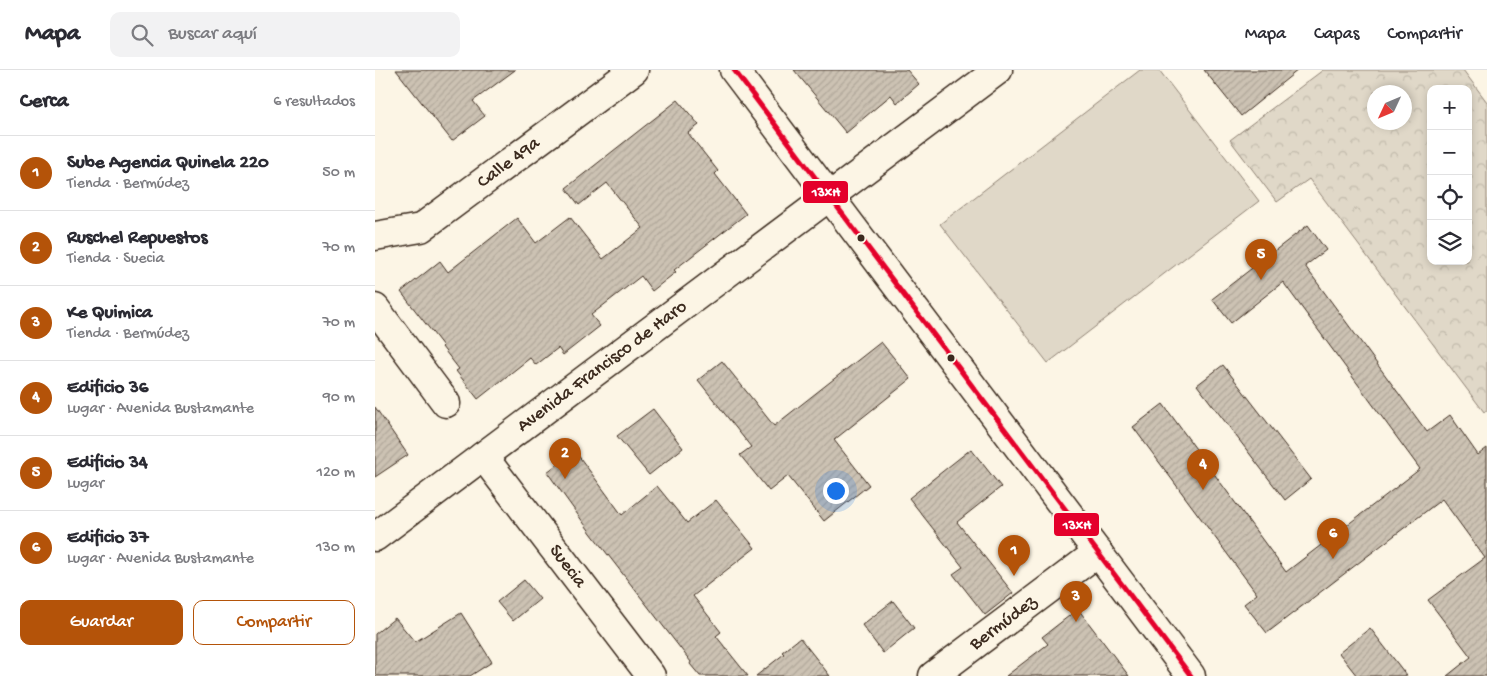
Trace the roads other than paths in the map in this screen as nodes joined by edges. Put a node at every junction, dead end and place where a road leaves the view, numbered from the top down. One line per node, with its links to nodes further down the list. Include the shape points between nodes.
1 (635, 70): 5 (main road, Calle 49a, via 421,228)
2 (733, 70): 4 (main road)
3 (998, 70): 4 (main road, Avenida Francisco de Haro)
4 (829, 196): 8 (main road, Avenida Francisco de Haro); 10 (main road)
5 (375, 236)
6 (375, 308): 7 (main road)
7 (447, 403)
8 (483, 456): 9 (main road, Avenida Francisco de Haro); 11 (main road, Suecia)
9 (375, 537)
10 (1098, 552): 12 (main road, Bermúdez); 13 (main road)
11 (651, 676)
12 (933, 676)
13 (1191, 676)

